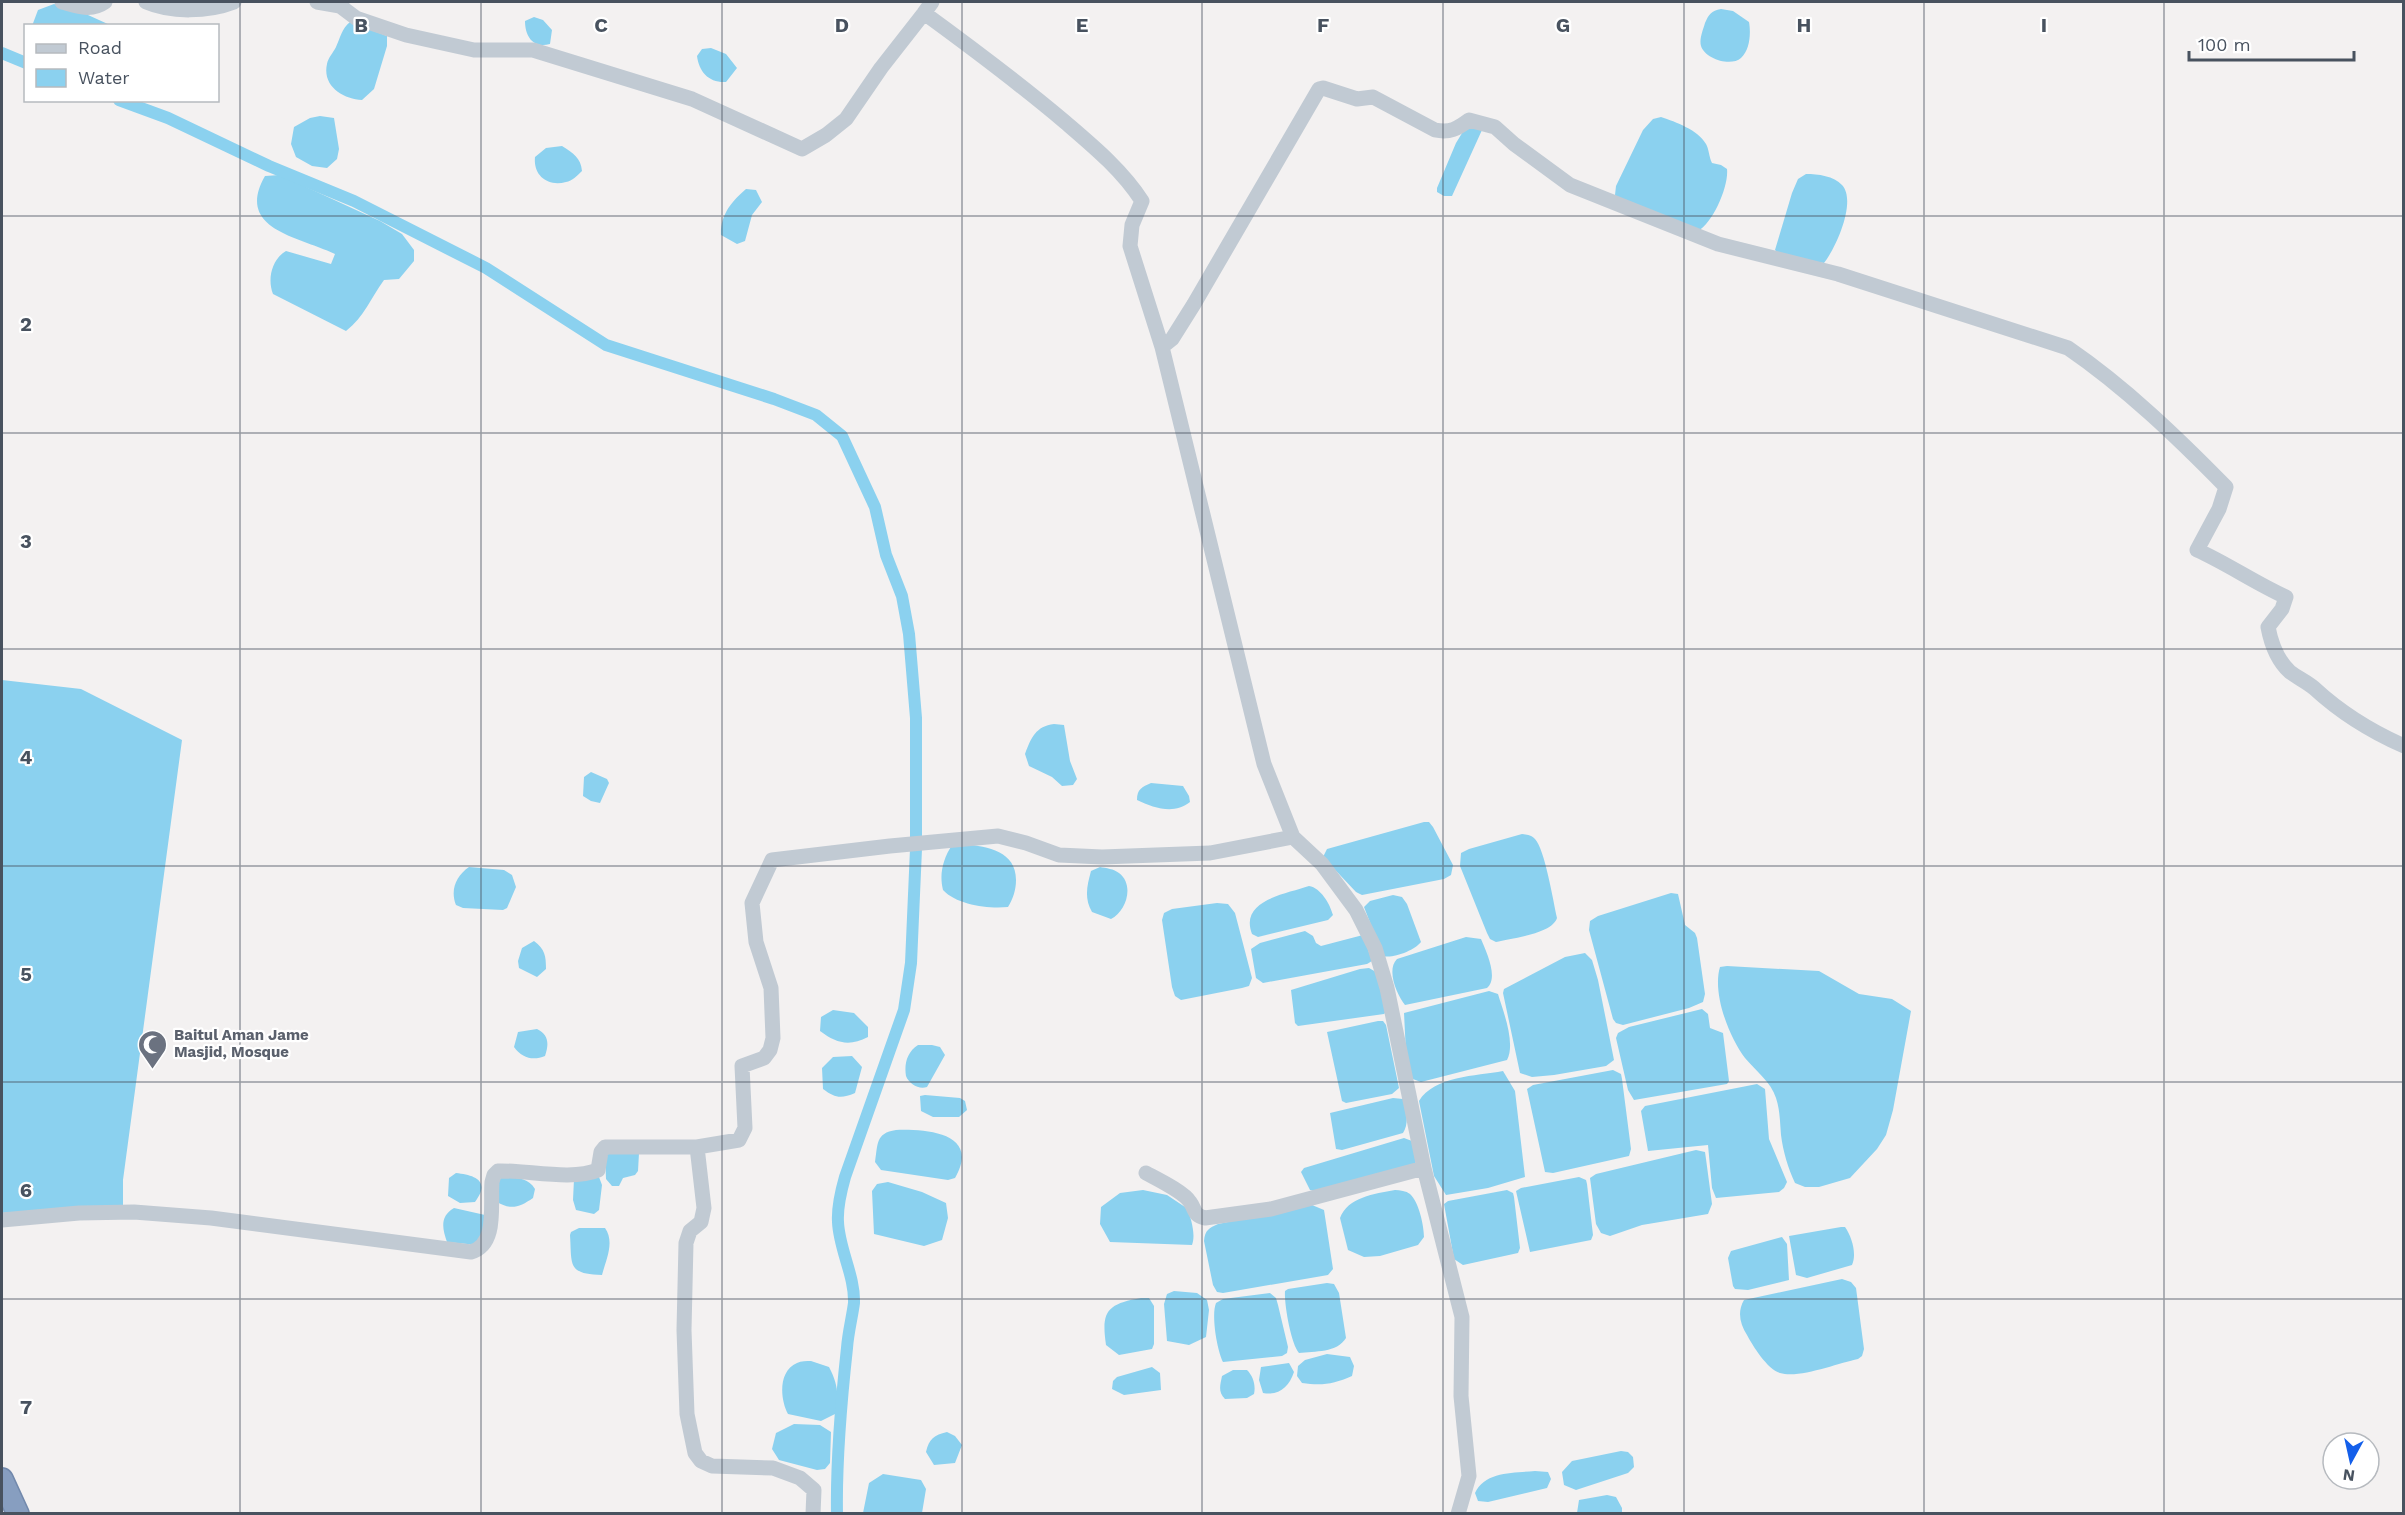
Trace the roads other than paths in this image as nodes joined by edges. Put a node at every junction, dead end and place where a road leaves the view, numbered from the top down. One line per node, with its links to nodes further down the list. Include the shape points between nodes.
1 (62, 2): 2 (street, via 96,8)
2 (105, 2)
3 (146, 2): 4 (street, via 201,9)
4 (234, 2)
5 (316, 2): 6 (street)
6 (341, 4): 7 (street, via 356,18 406,35 474,50 533,50 670,92 802,149 846,119)
7 (928, 7): 8 (street, via 1095,148 1142,201 1132,225 1130,246)
8 (1162, 347): 9 (street, via 1172,339 1194,304 1319,89 1357,99 1372,98 1435,130 1446,132 1469,120 1478,121 1495,127 1570,185 1718,244 1838,274 2068,348 2140,407 2226,487 2219,510 2197,550 2286,597 2268,627 2271,644 2289,671 2343,713); 10 (street, via 1264,764)
9 (2403, 747)
10 (1293, 837): 11 (street, via 1210,854 1102,856 1059,855 998,836 772,860 752,903 756,942 771,988 770,1050 764,1058 742,1066 745,1128 739,1140); 12 (street, via 1322,864 1349,901 1375,948 1387,988)
11 (697, 1147): 14 (street, via 605,1147 598,1170 591,1173 498,1171 492,1182 488,1240 471,1252 211,1218 134,1212); 17 (street, via 704,1208 701,1222 690,1231 686,1243 684,1329 687,1414 695,1453 712,1466 773,1468 800,1478 814,1490)
12 (1424, 1168): 13 (street, via 1270,1209 1205,1218 1197,1216 1190,1201); 18 (street, via 1462,1317 1461,1396 1469,1476)
13 (1146, 1173)
14 (2, 1220)
15 (2, 1479): 16 (highway)
16 (18, 1514)
17 (813, 1514)
18 (1458, 1514)

